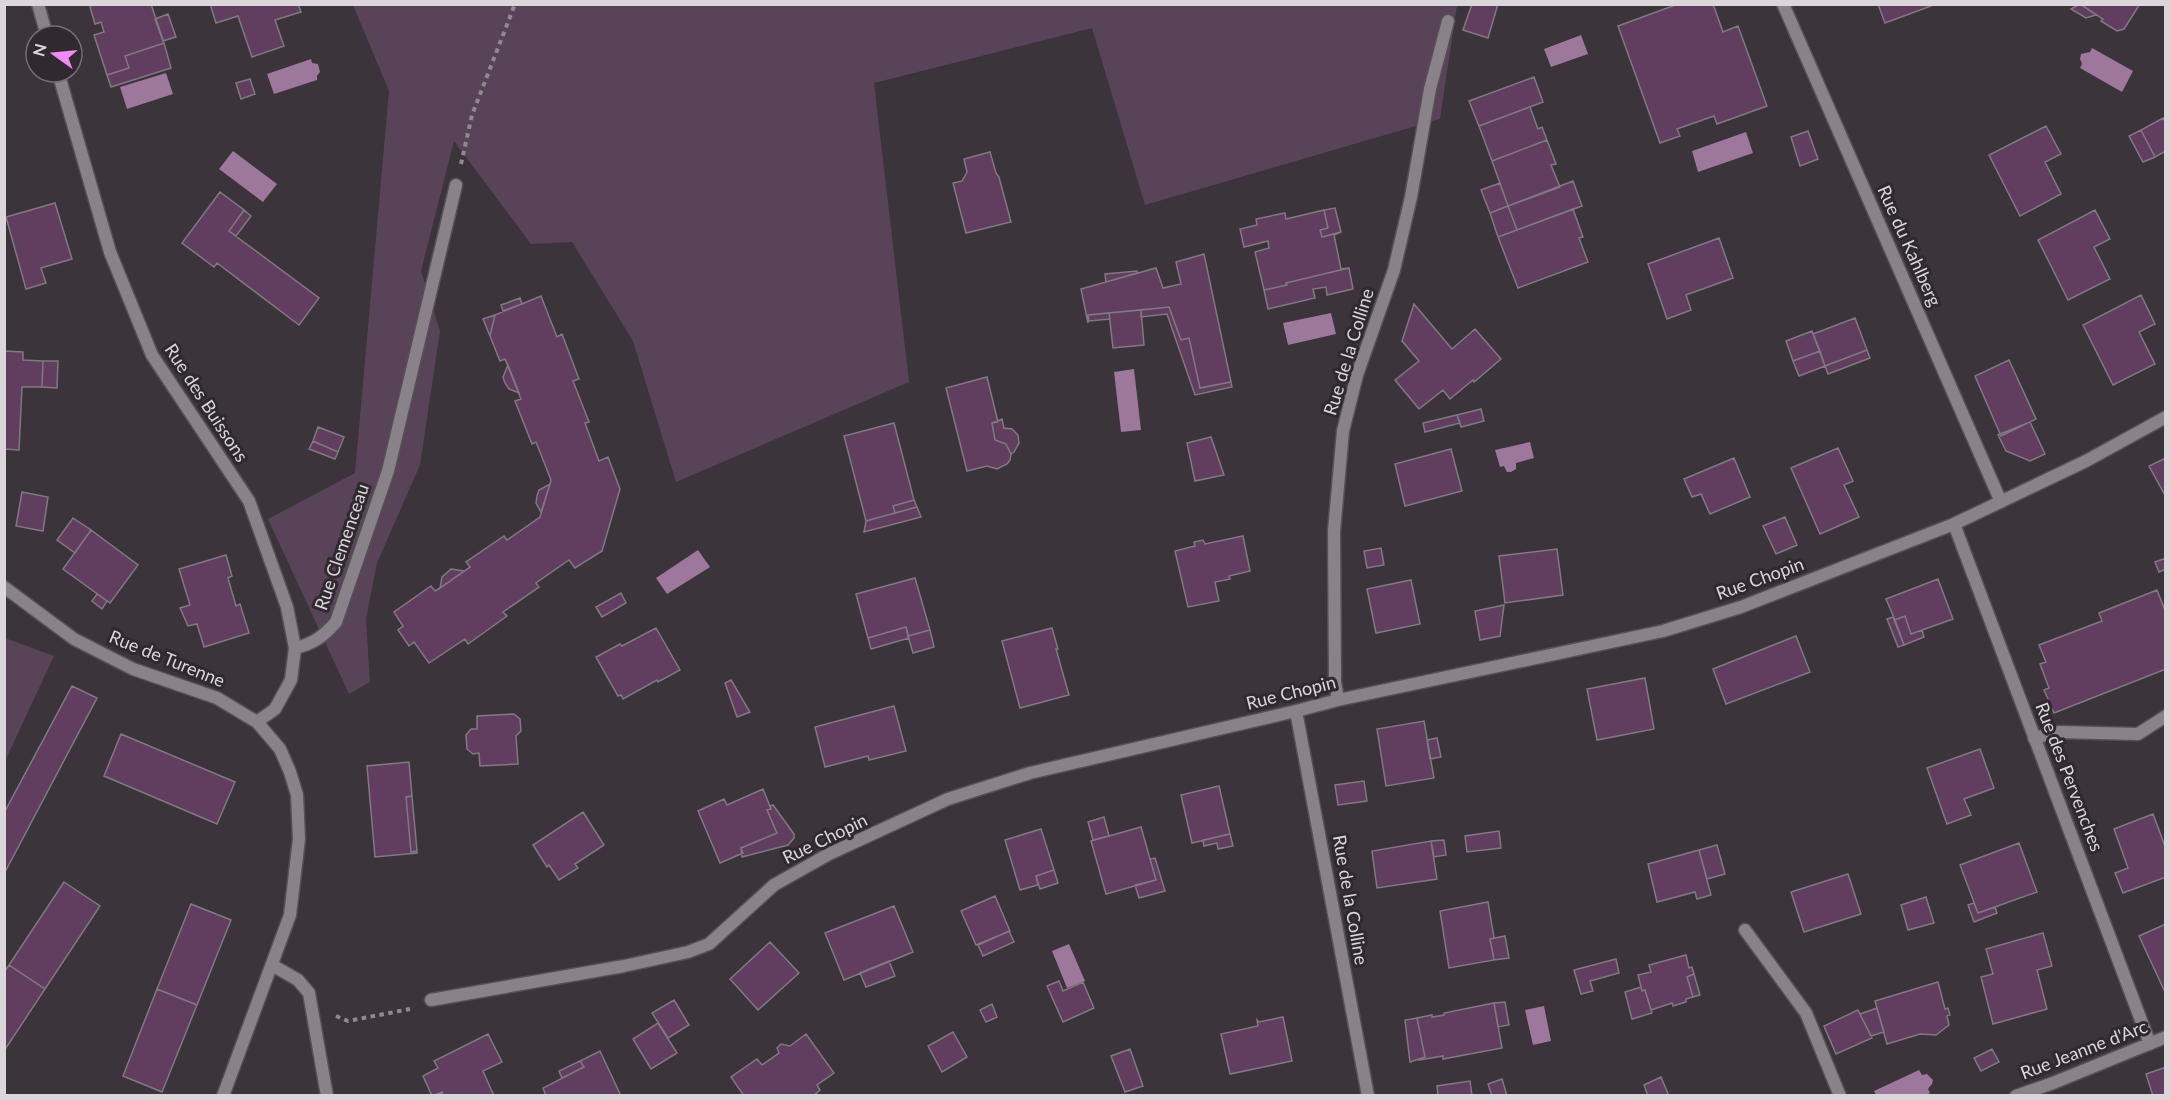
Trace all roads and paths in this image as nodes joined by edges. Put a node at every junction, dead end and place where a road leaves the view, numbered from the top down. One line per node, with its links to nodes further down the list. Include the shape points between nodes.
1 (38, 4): 5 (street)
2 (514, 4): 7 (path, via 472,115)
3 (1783, 4): 9 (street, Rue du Kahlberg)
4 (1448, 21): 13 (street, Rue de la Colline, via 1430,88 1394,270 1357,375 1343,431 1334,531)
5 (44, 24)
6 (61, 84): 12 (street, Rue des Buissons, via 110,252 152,355 249,501 287,607)
7 (456, 185): 12 (street, Rue Clemenceau, via 388,471 336,622 325,635)
8 (2166, 417): 9 (street, Rue Chopin)
9 (2001, 502): 10 (street, Rue Chopin)
10 (1953, 524): 13 (street, Rue Chopin, via 1741,607 1663,632); 17 (street, Rue des Pervenches)
11 (4, 587): 16 (street, Rue de Turenne, via 75,639 133,669 217,698)
12 (295, 648): 16 (street, via 291,680 275,709)
13 (1338, 700): 14 (street, Rue Chopin)
14 (1296, 711): 20 (street, Rue Chopin, via 1030,773 948,799 829,854 774,885 709,944 688,952); 27 (street, Rue de la Colline)
15 (2166, 716): 17 (street, via 2138,734 2059,732)
16 (257, 722): 19 (street, via 280,748 297,795 298,839 290,915)
17 (2034, 738): 24 (street, Rue des Pervenches)
18 (1745, 930): 28 (street, via 1806,1013)
19 (272, 965): 25 (street); 26 (street, via 298,980 309,993)
20 (431, 1000)
21 (413, 1008): 22 (path)
22 (348, 1021)
23 (2166, 1037): 24 (street, Rue Jeanne d'Arc)
24 (2150, 1044): 29 (street, Rue Jeanne d'Arc)
25 (223, 1095)
26 (327, 1095)
27 (1368, 1095)
28 (1840, 1095)
29 (2016, 1095)

